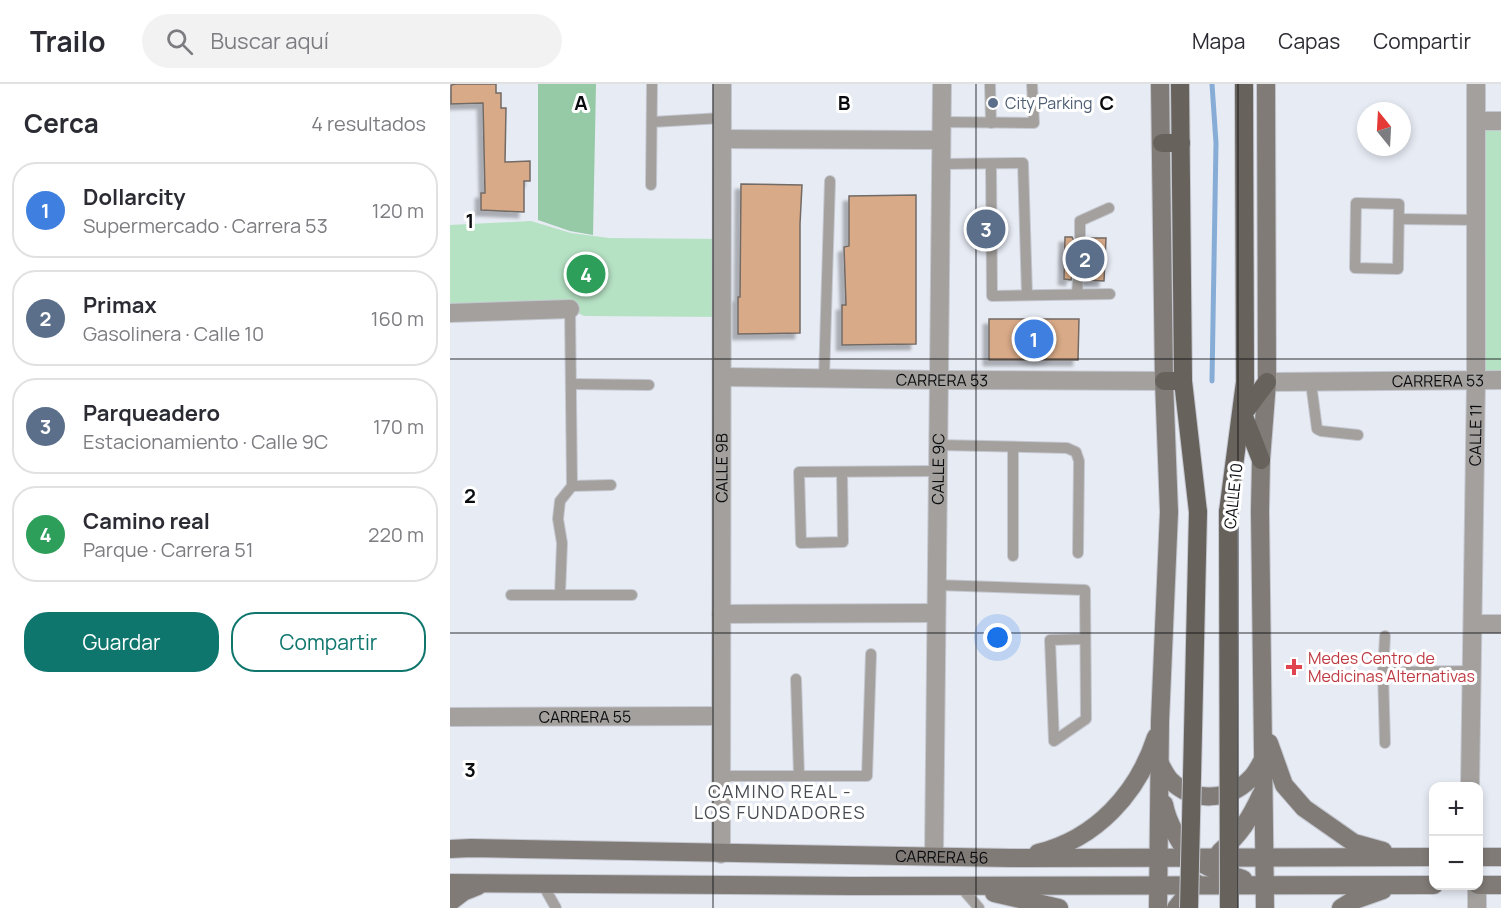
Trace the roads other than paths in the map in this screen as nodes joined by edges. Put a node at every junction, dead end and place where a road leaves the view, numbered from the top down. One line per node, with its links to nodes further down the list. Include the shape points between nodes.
1 (652, 84): 14 (lane)
2 (722, 84): 11 (street, CALLE 9B)
3 (942, 84): 16 (street, CALLE 9C)
4 (990, 84): 15 (lane)
5 (1032, 84): 15 (lane, via 1034,123)
6 (1160, 84): 18 (street)
7 (1180, 84): 19 (main road, CALLE 10)
8 (1244, 84): 45 (main road, CALLE 10)
9 (1266, 84): 41 (street, CALLE 10)
10 (1476, 84): 12 (street, CALLE 11)
11 (722, 118): 14 (lane); 17 (street, CALLE 9B)
12 (1476, 121): 13 (street); 26 (street, CALLE 11)
13 (1501, 121)
14 (652, 122): 23 (lane)
15 (991, 123): 16 (lane)
16 (941, 131): 17 (street); 20 (street, CALLE 9C)
17 (723, 139): 34 (street, CALLE 9B)
18 (1162, 143): 19 (main road); 38 (street)
19 (1181, 143): 39 (main road, CALLE 10)
20 (941, 165): 21 (lane); 37 (street, CALLE 9C)
21 (992, 165): 31 (lane, via 1023,163); 31 (lane, via 992,296)
22 (830, 182): 35 (lane)
23 (651, 185)
24 (1109, 208): 27 (lane, via 1080,221)
25 (1399, 219): 25 (lane, via 1399,204 1356,203 1355,268 1398,269); 26 (lane)
26 (1477, 220): 40 (street, CALLE 11)
27 (1080, 237)
28 (1078, 280): 29 (lane)
29 (1077, 293): 30 (lane); 31 (lane)
30 (1110, 294)
31 (1027, 295)
32 (570, 309): 33 (street); 43 (lane)
33 (450, 313)
34 (722, 377): 35 (street, CARRERA 53); 61 (street, CALLE 9B)
35 (824, 379): 37 (street, CARRERA 53)
36 (1501, 380): 40 (street, CARRERA 53)
37 (940, 381): 38 (street, CARRERA 53); 47 (street, CALLE 9C)
38 (1164, 381): 39 (main road); 73 (street, via 1168,512)
39 (1183, 381): 112 (main road, CALLE 10, bridge, via 1198,512)
40 (1476, 381): 42 (street, CARRERA 53); 62 (street, CALLE 11)
41 (1267, 382): 42 (street, CARRERA 53); 45 (main road); 49 (street, CALLE 10)
42 (1311, 382): 46 (lane, via 1317,429)
43 (571, 384): 44 (lane); 53 (lane)
44 (649, 385)
45 (1243, 414): 49 (main road); 113 (main road, CALLE 10, bridge, via 1228,512)
46 (1358, 435)
47 (938, 445): 48 (lane); 50 (street, CALLE 9C)
48 (1013, 447): 54 (lane, via 1067,448 1076,452); 55 (lane)
49 (1261, 460): 72 (street, CALLE 10)
50 (938, 471): 51 (lane); 56 (street, CALLE 9C)
51 (842, 472): 51 (lane, via 843,542 801,543 799,472)
52 (611, 485): 53 (lane)
53 (572, 486): 58 (lane, via 560,501 558,519 562,543)
54 (1078, 553)
55 (1013, 556)
56 (936, 585): 60 (street, CALLE 9C); 65 (lane, via 1085,590)
57 (511, 595): 58 (lane)
58 (560, 595): 59 (lane)
59 (632, 595)
60 (936, 613): 61 (street); 86 (street, CALLE 9C)
61 (721, 614): 70 (street, CALLE 9B)
62 (1473, 624): 63 (street); 67 (street, CALLE 11)
63 (1501, 624)
64 (1385, 636): 68 (lane)
65 (1085, 639): 65 (lane, via 1086,718 1054,741 1050,640)
66 (871, 654): 78 (lane, via 867,776)
67 (1472, 671): 68 (lane); 79 (street, CALLE 11)
68 (1383, 672): 74 (lane)
69 (796, 679): 78 (lane)
70 (721, 716): 71 (street, CARRERA 55); 77 (street, CALLE 9B)
71 (450, 717)
72 (1264, 720): 75 (street, CALLE 10); 87 (street, via 1284,785 1304,808 1354,843)
73 (1160, 721): 76 (street); 91 (street, via 1142,772 1109,814 1057,847)
74 (1385, 743)
75 (1263, 760): 76 (street, via 1238,789 1221,796 1185,791 1170,780); 80 (street, CALLE 10)
76 (1160, 764): 81 (street)
77 (721, 776): 78 (lane); 85 (street, CALLE 9B)
78 (799, 776)
79 (1470, 782)
80 (1264, 788): 93 (street, CALLE 10); 94 (street, via 1239,835)
81 (1160, 789): 92 (street); 94 (street, via 1175,833)
82 (450, 836): 83 (street)
83 (471, 848): 84 (street, CARRERA 56); 85 (street, CARRERA 56)
84 (450, 849)
85 (721, 854): 86 (street, CARRERA 56)
86 (934, 855): 91 (street, CARRERA 56)
87 (1429, 857)
88 (1429, 857): 93 (street, CARRERA 56)
89 (1483, 857): 90 (street)
90 (1501, 857)
91 (1011, 858): 92 (street, CARRERA 56)
92 (1159, 858): 94 (street, CARRERA 56); 97 (street)
93 (1265, 858): 94 (street, CARRERA 56); 104 (street, CALLE 10)
94 (1205, 871): 97 (street, CARRERA 56); 104 (street, CARRERA 56); 111 (street); 114 (street)
95 (450, 883): 96 (street, CARRERA 56)
96 (483, 884): 98 (street, CARRERA 56); 106 (street)
97 (1158, 884): 99 (street, CARRERA 56); 110 (street)
98 (543, 885): 99 (street, CARRERA 56); 107 (lane)
99 (960, 885): 108 (lane); 109 (street)
100 (1412, 885): 101 (street, CARRERA 56); 104 (street, CARRERA 56); 116 (street, via 1381,890)
101 (1429, 885)
102 (1483, 885): 103 (street)
103 (1501, 885)
104 (1265, 886): 115 (street, CALLE 10)
105 (1478, 890): 117 (street)
106 (450, 902)
107 (556, 908)
108 (978, 908)
109 (1059, 908)
110 (1158, 908)
111 (1176, 908)
112 (1189, 908)
113 (1229, 908)
114 (1241, 908)
115 (1265, 908)
116 (1341, 908)
117 (1478, 908)

